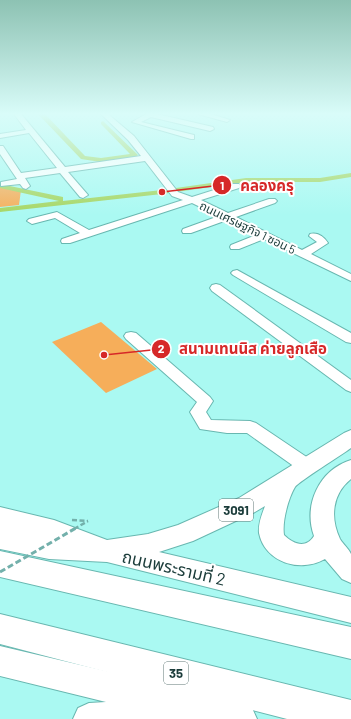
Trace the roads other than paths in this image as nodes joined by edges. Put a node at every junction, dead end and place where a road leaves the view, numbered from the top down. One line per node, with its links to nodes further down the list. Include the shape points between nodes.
1 (0, 148): 6 (street)
2 (44, 148): 5 (street)
3 (138, 148): 4 (street, ถนนเศรษฐกิจ 1 ซอน 5)
4 (146, 158): 5 (street); 10 (street, ถนนเศรษฐกิจ 1 ซอน 5, via 172,191)
5 (63, 169): 6 (street); 9 (street)
6 (22, 181): 7 (street)
7 (4, 184)
8 (236, 186): 10 (street)
9 (83, 195)
10 (192, 201): 12 (street, ถนนเศรษฐกิจ 1 ซอน 5); 15 (street)
11 (272, 201): 12 (street)
12 (228, 217): 14 (street); 16 (street, ถนนเศรษฐกิจ 1 ซอน 5)
13 (32, 221): 15 (street, via 57,215)
14 (187, 231)
15 (88, 234): 18 (street)
16 (264, 235): 19 (street); 20 (street, ถนนเศรษฐกิจ 1 ซอน 5)
17 (314, 236): 20 (street, via 323,243)
18 (66, 241)
19 (235, 247)
20 (302, 254): 22 (street, ถนนเศรษฐกิจ 1 ซอน 5)
21 (237, 273): 25 (street)
22 (351, 278)
23 (216, 288): 26 (street)
24 (131, 336): 28 (street, via 205,401 198,412 206,425 250,427)
25 (351, 339)
26 (351, 387)
27 (351, 438): 28 (main road, 3091)
28 (308, 467): 30 (main road, 3091)
29 (351, 468): 31 (main road, via 330,486 325,499 323,514)
30 (286, 481): 31 (main road, via 272,524 274,542 288,552 307,555 320,550); 33 (main road, 3091, via 247,505 184,534 148,545)
31 (327, 537): 34 (main road, via 332,549)
32 (1, 539): 33 (main road, 3091, via 49,548); 37 (highway)
33 (107, 551): 35 (main road, ถนนพระรามที่ 2)
34 (351, 571)
35 (351, 610)
36 (0, 629): 40 (highway, 35)
37 (351, 643)
38 (0, 661): 39 (main road, 35)
39 (188, 706): 41 (main road); 42 (main road)
40 (351, 718)
41 (89, 719)
42 (241, 719)

